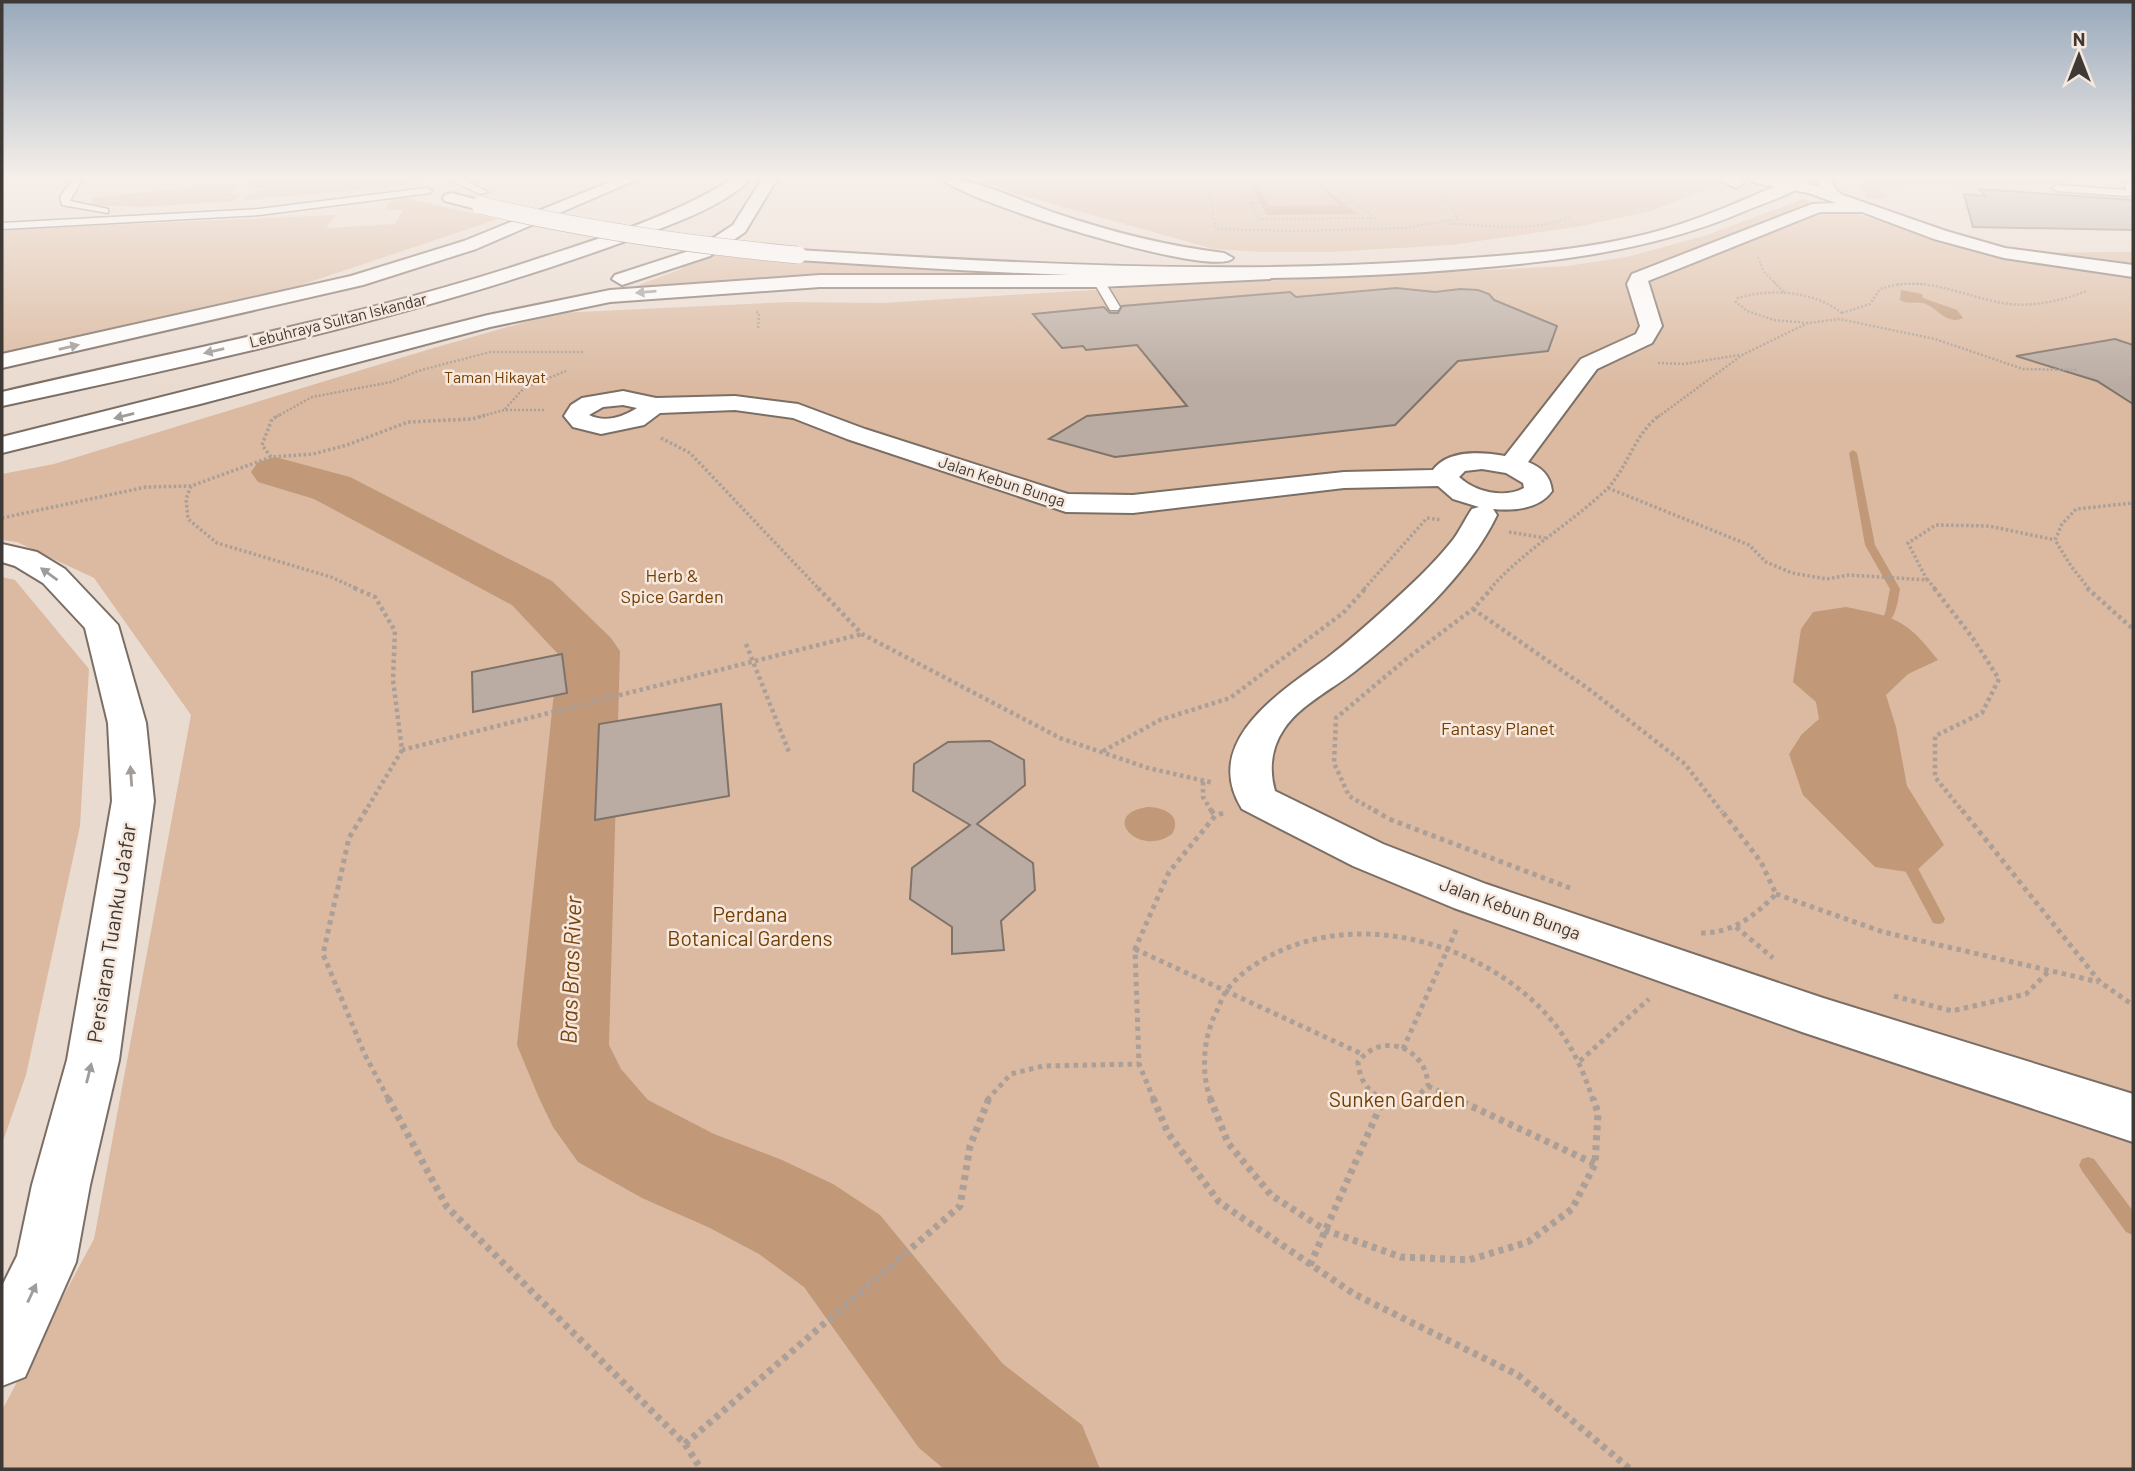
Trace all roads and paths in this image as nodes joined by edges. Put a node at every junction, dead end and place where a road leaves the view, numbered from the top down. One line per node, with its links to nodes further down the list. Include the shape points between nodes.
1 (431, 248): 23 (street)
2 (459, 248): 23 (street)
3 (485, 248): 29 (street, via 344,297)
4 (537, 248): 29 (street, Lebuhraya Sultan Iskandar, via 310,314)
5 (587, 248): 37 (street, Lebuhraya Sultan Iskandar, one-way to 37, via 496,279 290,334)
6 (710, 248): 38 (street, via 618,280 460,320)
7 (736, 248): 16 (street, bridge)
8 (786, 248): 16 (street)
9 (1080, 248): 19 (street)
10 (1484, 248): 19 (street)
11 (1605, 248): 19 (street, via 1414,268 1263,275)
12 (1711, 248): 32 (street, via 1639,278 1651,326 1644,338)
13 (1991, 248): 14 (street)
14 (1996, 249): 15 (street); 18 (street); 18 (street, via 2123,262)
15 (2103, 249)
16 (803, 250): 19 (street)
17 (1757, 257): 22 (path, via 1764,272)
18 (2092, 265): 20 (street)
19 (1115, 267): 24 (lane); 27 (street, one-way to 27, via 707,287 610,296)
20 (2133, 271)
21 (2095, 288): 25 (path, via 2059,302 2025,305 1918,283 1893,283 1880,289 1870,306)
22 (1786, 294): 25 (path, via 1829,304); 28 (path, via 1756,293 1736,302 1759,316)
23 (268, 303): 33 (street, one-way to 23)
24 (1114, 307)
25 (1842, 313): 26 (path)
26 (1839, 319): 28 (path); 34 (path, via 1935,339 2023,369)
27 (488, 321): 38 (street); 44 (street, via 181,419)
28 (1808, 323): 31 (path)
29 (162, 346): 36 (street, Lebuhraya Sultan Iskandar)
30 (583, 352): 43 (path, via 490,352 391,382 312,397 272,418 262,445)
31 (1742, 355): 32 (path, via 1675,364); 48 (path, via 1647,424)
32 (1605, 357): 45 (street, via 1589,364)
33 (2, 361)
34 (2076, 370)
35 (566, 371): 39 (path, via 524,388)
36 (7, 382)
37 (2, 399)
38 (191, 399): 42 (street, one-way to 42)
39 (504, 410): 40 (path); 43 (path, via 472,419 408,422 313,454)
40 (579, 411): 41 (street, Jalan Kebun Bunga, via 579,421 588,424 615,425)
41 (640, 414): 46 (street, Jalan Kebun Bunga, via 735,403 798,411 1066,503 1133,504 1344,480); 58 (path, via 690,453)
42 (2, 445)
43 (271, 457): 47 (path)
44 (2, 466)
45 (1512, 466): 46 (street, via 1465,462 1447,470); 46 (street, via 1537,480 1538,491 1514,500 1488,499 1459,490)
46 (1445, 478)
47 (191, 486): 50 (path, via 146,487); 61 (path, via 186,499 188,519 217,543 331,577 375,597 394,631 393,680)
48 (1608, 488): 52 (path); 55 (path, via 1749,545 1766,562 1792,573 1828,579 1849,575)
49 (2133, 503): 53 (path, via 2076,509)
50 (2, 518)
51 (1480, 521): 52 (path); 62 (path, via 1427,518 1343,613 1230,698 1160,720); 65 (street, via 1459,553 1409,604 1265,726 1253,751)
52 (1545, 538): 56 (path, via 1505,572)
53 (2055, 540): 55 (path, via 1989,526 1936,525 1908,543); 57 (path, via 2100,603)
54 (2, 553): 89 (street, Persiaran Tuanku Ja'afar, one-way to 54, via 46,1262 93,1060 133,801 127,723 101,625 54,576 26,559)
55 (1928, 580): 76 (path, via 1999,679 1982,713 1935,736 1935,777)
56 (1473, 609): 67 (path, via 1336,718 1334,764 1349,796 1389,820); 68 (path, via 1541,654 1685,764 1761,862)
57 (2133, 629)
58 (862, 634): 60 (path); 62 (path, via 1008,713 1060,738)
59 (746, 644): 60 (path)
60 (751, 663): 61 (path); 63 (path)
61 (402, 750): 90 (path, via 349,838 323,954 365,1055 447,1207)
62 (1102, 751): 64 (path)
63 (789, 752)
64 (1203, 782): 65 (path); 66 (path, via 1203,797)
65 (1254, 793): 66 (path); 69 (street, Jalan Kebun Bunga, via 1368,855)
66 (1215, 816): 72 (path, via 1169,872)
67 (1583, 893)
68 (1776, 894): 70 (path); 75 (path, via 1883,932)
69 (1470, 896): 73 (path); 85 (street, Jalan Kebun Bunga, via 1820,1018)
70 (1736, 927): 71 (path, via 1720,935); 74 (path)
71 (1697, 933)
72 (1135, 949): 77 (path); 82 (path)
73 (1447, 949): 77 (path, via 1402,937 1349,933 1300,942 1258,961); 80 (path); 86 (path, via 1505,979 1548,1016 1580,1061 1598,1113)
74 (1781, 965)
75 (2049, 971): 76 (path); 78 (path, via 2026,994 1952,1011)
76 (2100, 982): 79 (path)
77 (1226, 992): 81 (path); 87 (path, via 1206,1035 1206,1087 1227,1143 1271,1195)
78 (1887, 994)
79 (2133, 1005)
80 (1404, 1049): 81 (path, via 1380,1045); 83 (path, via 1424,1065)
81 (1362, 1055): 84 (path, via 1360,1079)
82 (1139, 1064): 88 (path, via 1168,1133 1219,1202); 90 (path, via 1043,1066 1011,1074 985,1102 970,1146 960,1206)
83 (1428, 1086): 84 (path, via 1411,1102); 86 (path)
84 (1382, 1100): 87 (path)
85 (2133, 1118)
86 (1595, 1164): 87 (path, via 1572,1209 1539,1234 1528,1242 1469,1259 1401,1257)
87 (1325, 1230): 88 (path)
88 (1310, 1265): 92 (path, via 1354,1294 1518,1375)
89 (2, 1354)
90 (685, 1444): 91 (path)
91 (701, 1469)
92 (1630, 1469)

